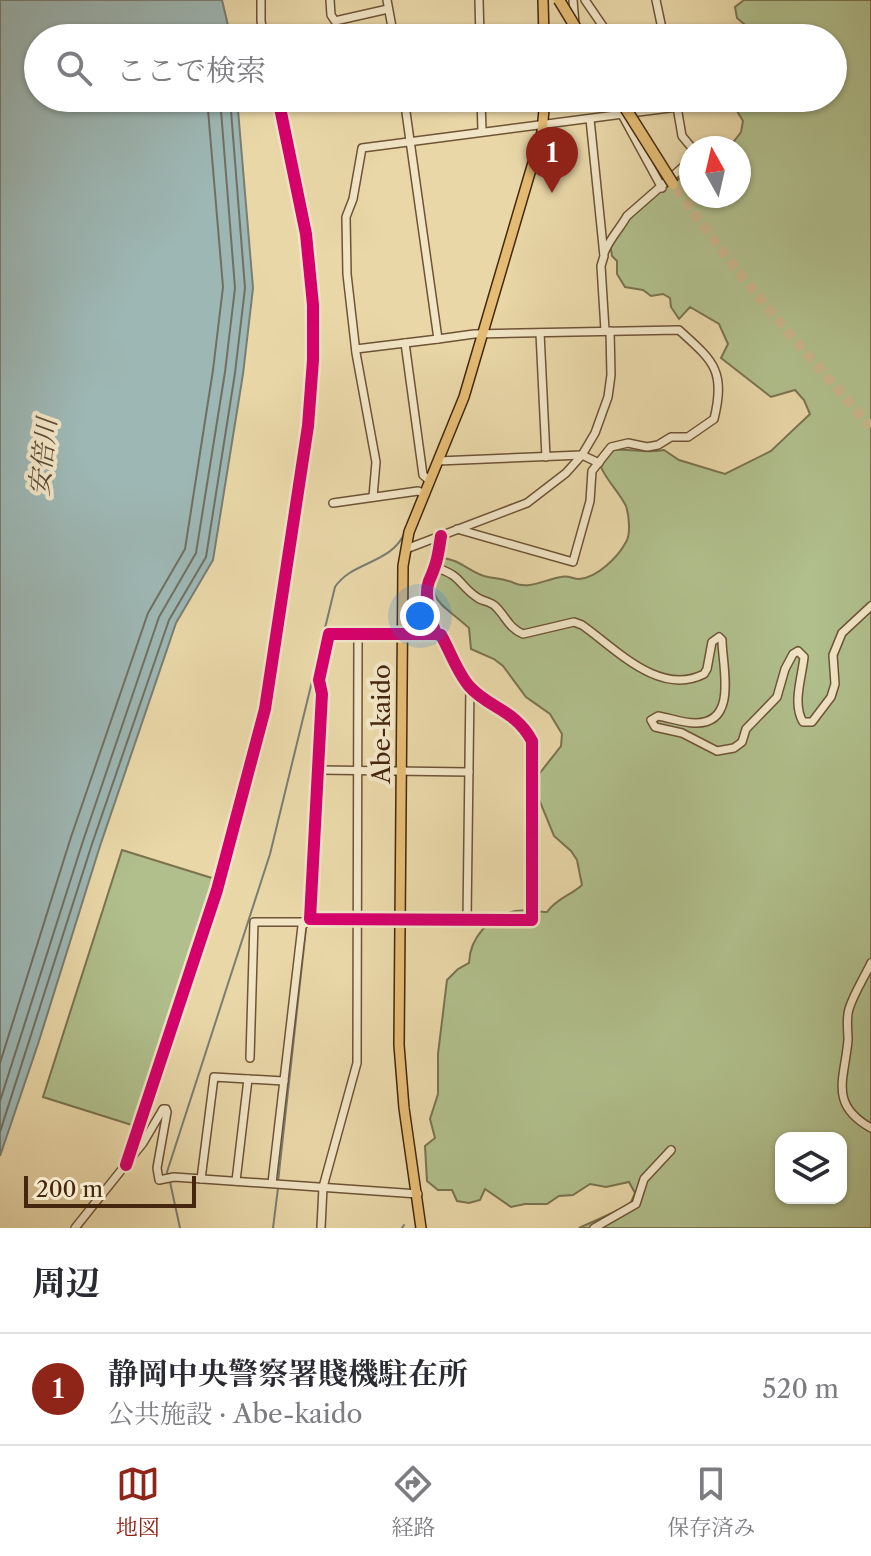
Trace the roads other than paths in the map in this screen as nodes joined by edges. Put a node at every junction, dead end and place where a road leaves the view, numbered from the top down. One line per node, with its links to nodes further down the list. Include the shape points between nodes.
1 (261, 0): 11 (street)
2 (330, 0): 10 (street, via 335,21)
3 (387, 0): 10 (street)
4 (479, 0): 13 (street)
5 (543, 0): 14 (main road)
6 (561, 0): 15 (highway, bridge)
7 (573, 0): 16 (street)
8 (585, 0): 17 (street)
9 (656, 0): 18 (street)
10 (388, 9): 12 (street)
11 (262, 24)
12 (391, 24)
13 (480, 24)
14 (544, 24)
15 (574, 24)
16 (579, 24)
17 (601, 24)
18 (661, 24)
19 (281, 112): 73 (street, via 306,234 313,305 308,426 265,709 217,890)
20 (407, 112): 31 (street)
21 (481, 112): 29 (street)
22 (544, 112): 28 (main road, Abe-kaido)
23 (627, 112): 33 (highway, bridge)
24 (639, 112): 26 (street)
25 (678, 112): 30 (street)
26 (623, 114): 27 (street); 34 (street)
27 (590, 119): 28 (street); 35 (street)
28 (543, 124): 29 (street); 38 (main road, Abe-kaido)
29 (482, 131): 31 (street)
30 (682, 136)
31 (412, 142): 39 (street); 41 (street, via 362,148 346,217)
32 (679, 172): 34 (street)
33 (675, 183)
34 (662, 188): 35 (street, via 627,216)
35 (604, 256): 36 (street)
36 (607, 330): 37 (street); 42 (street, via 608,397); 45 (street, via 679,330 713,362 717,404 714,419 688,437 671,437 647,447 611,447)
37 (540, 333): 38 (street); 43 (street)
38 (483, 336): 39 (street); 44 (main road, Abe-kaido)
39 (438, 339): 40 (street)
40 (405, 343): 41 (street); 46 (street, via 423,475)
41 (356, 349): 48 (street, via 376,462)
42 (582, 455): 43 (street); 45 (street); 50 (street, via 527,503)
43 (546, 457): 44 (street)
44 (438, 461): 46 (main road, Abe-kaido)
45 (599, 463): 50 (street, via 592,471 590,501 573,562)
46 (430, 481): 47 (main road, Abe-kaido)
47 (425, 494): 48 (street); 52 (main road, Abe-kaido)
48 (373, 497): 49 (street)
49 (333, 503)
50 (457, 529): 51 (street)
51 (441, 536): 52 (street); 53 (street)
52 (406, 549): 56 (main road, Abe-kaido)
53 (436, 568): 54 (street, via 453,572 479,598 494,604 516,631 523,634 574,622 644,670 668,678 704,674 712,642 719,637 726,682 722,710 695,723 658,716 651,720 655,727 682,733 717,751 742,742 746,729 777,697 785,669 798,651 804,657 800,717 812,722 831,697 833,655 842,633); 57 (street, via 428,591)
54 (871, 606)
55 (358, 634): 56 (street); 59 (street, via 329,634 319,680); 60 (street)
56 (401, 634): 57 (street); 61 (main road, Abe-kaido)
57 (436, 634): 58 (street)
58 (470, 687): 62 (street); 66 (street, via 508,712 532,741 533,915 532,920)
59 (319, 770): 60 (street); 65 (street)
60 (358, 770): 61 (street); 63 (street)
61 (401, 771): 62 (street); 64 (main road, Abe-kaido)
62 (469, 772): 66 (street)
63 (357, 918): 64 (street); 65 (street); 77 (street, via 357,1063)
64 (400, 919): 66 (street); 78 (main road, Abe-kaido, via 400,1072)
65 (307, 920): 68 (street, via 254,922); 70 (street)
66 (467, 920)
67 (871, 963): 71 (street, via 848,1010 840,1083 845,1103)
68 (250, 1058)
69 (248, 1079): 70 (street); 74 (street, via 214,1077); 75 (street)
70 (284, 1081): 76 (street)
71 (871, 1128)
72 (671, 1150): 82 (street, via 644,1179 636,1204)
73 (126, 1165): 74 (street, via 166,1109 159,1180); 79 (street)
74 (201, 1179): 75 (street)
75 (236, 1181): 76 (street)
76 (272, 1183): 77 (street)
77 (323, 1187): 78 (street); 80 (street)
78 (418, 1194): 81 (main road, Abe-kaido)
79 (75, 1228)
80 (321, 1228)
81 (421, 1228)
82 (594, 1228)

